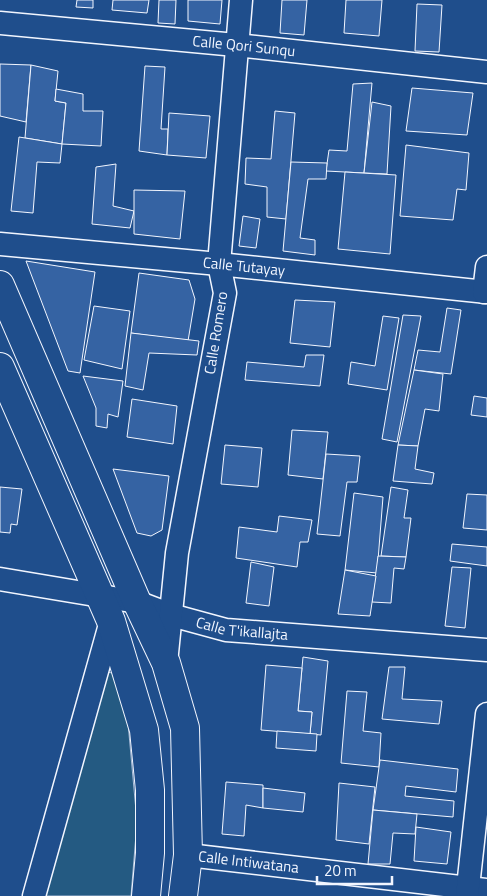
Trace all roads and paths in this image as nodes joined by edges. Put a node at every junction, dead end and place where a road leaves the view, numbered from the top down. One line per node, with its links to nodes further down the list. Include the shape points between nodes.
1 (242, 0): 3 (street, Calle Romero)
2 (0, 23): 3 (street, Calle Qori Sunqu)
3 (236, 45): 4 (street, Calle Qori Sunqu); 6 (street, Calle Romero)
4 (487, 72)
5 (0, 244): 6 (street, Calle Tutayay)
6 (220, 264): 9 (street, Calle Tutayay); 14 (street, Calle Romero, via 225,293 177,553)
7 (487, 267): 9 (street)
8 (0, 285): 12 (main road)
9 (486, 292)
10 (0, 367): 13 (main road)
11 (0, 579): 13 (street, Calle T'ikallajta)
12 (137, 602): 13 (street, Calle T'ikallajta); 14 (street, Calle T'ikallajta); 16 (main road)
13 (106, 609): 20 (street); 21 (main road, via 144,730 150,790)
14 (171, 615): 15 (street, Calle T'ikallajta, via 226,630); 16 (street, Calle Romero)
15 (487, 650)
16 (166, 663): 18 (main road, via 185,728)
17 (487, 714): 19 (street)
18 (188, 855): 19 (street, Calle Intiwatana); 22 (main road)
19 (474, 891)
20 (34, 896)
21 (146, 896)
22 (183, 896)

